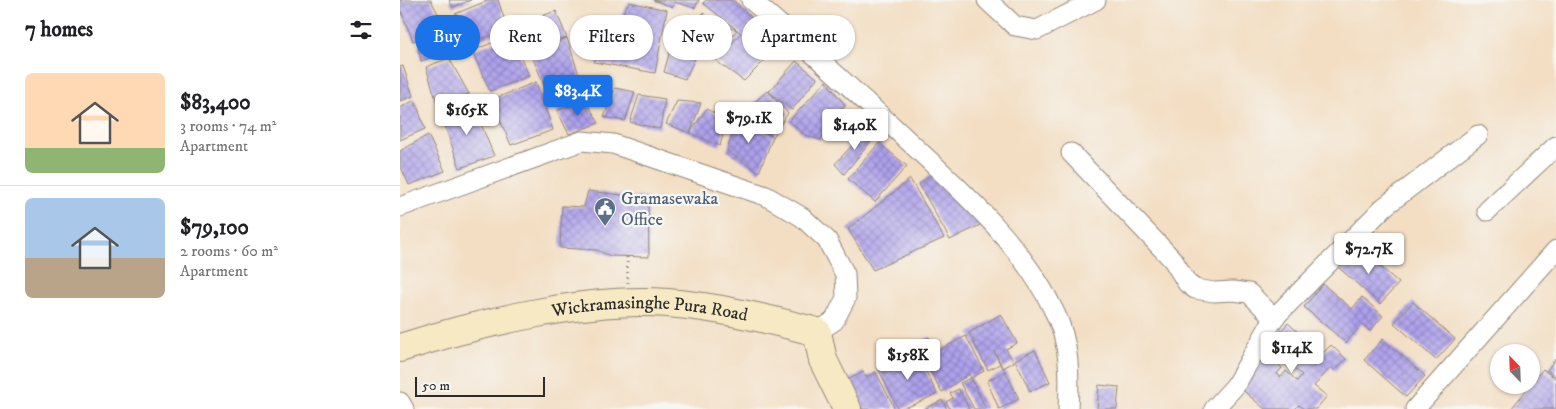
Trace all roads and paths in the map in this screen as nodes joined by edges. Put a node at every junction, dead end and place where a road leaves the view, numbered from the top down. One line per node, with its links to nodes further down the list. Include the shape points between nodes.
1 (751, 0): 18 (street, via 975,203 1016,252 1038,281 1056,314 1066,346 1070,380)
2 (987, 0): 3 (street, via 1015,26 1037,30)
3 (1096, 0)
4 (1478, 134): 12 (street, via 1384,207)
5 (1556, 146): 8 (street)
6 (1071, 154): 12 (street, via 1173,260 1187,283 1195,289 1249,293)
7 (400, 207): 13 (street, via 582,141 613,144 766,196 802,217 827,240 845,274 846,298 834,321)
8 (1487, 210)
9 (1556, 250): 20 (street)
10 (627, 257): 11 (path)
11 (628, 278)
12 (1274, 318): 19 (street, via 1235,386)
13 (817, 332): 14 (street, Wickramasinghe Pura Road, via 713,308 667,303 620,303 502,321); 17 (street, via 823,360)
14 (400, 348)
15 (400, 402): 16 (street)
16 (404, 409)
17 (847, 409)
18 (1068, 409)
19 (1214, 409)
20 (1415, 409)

